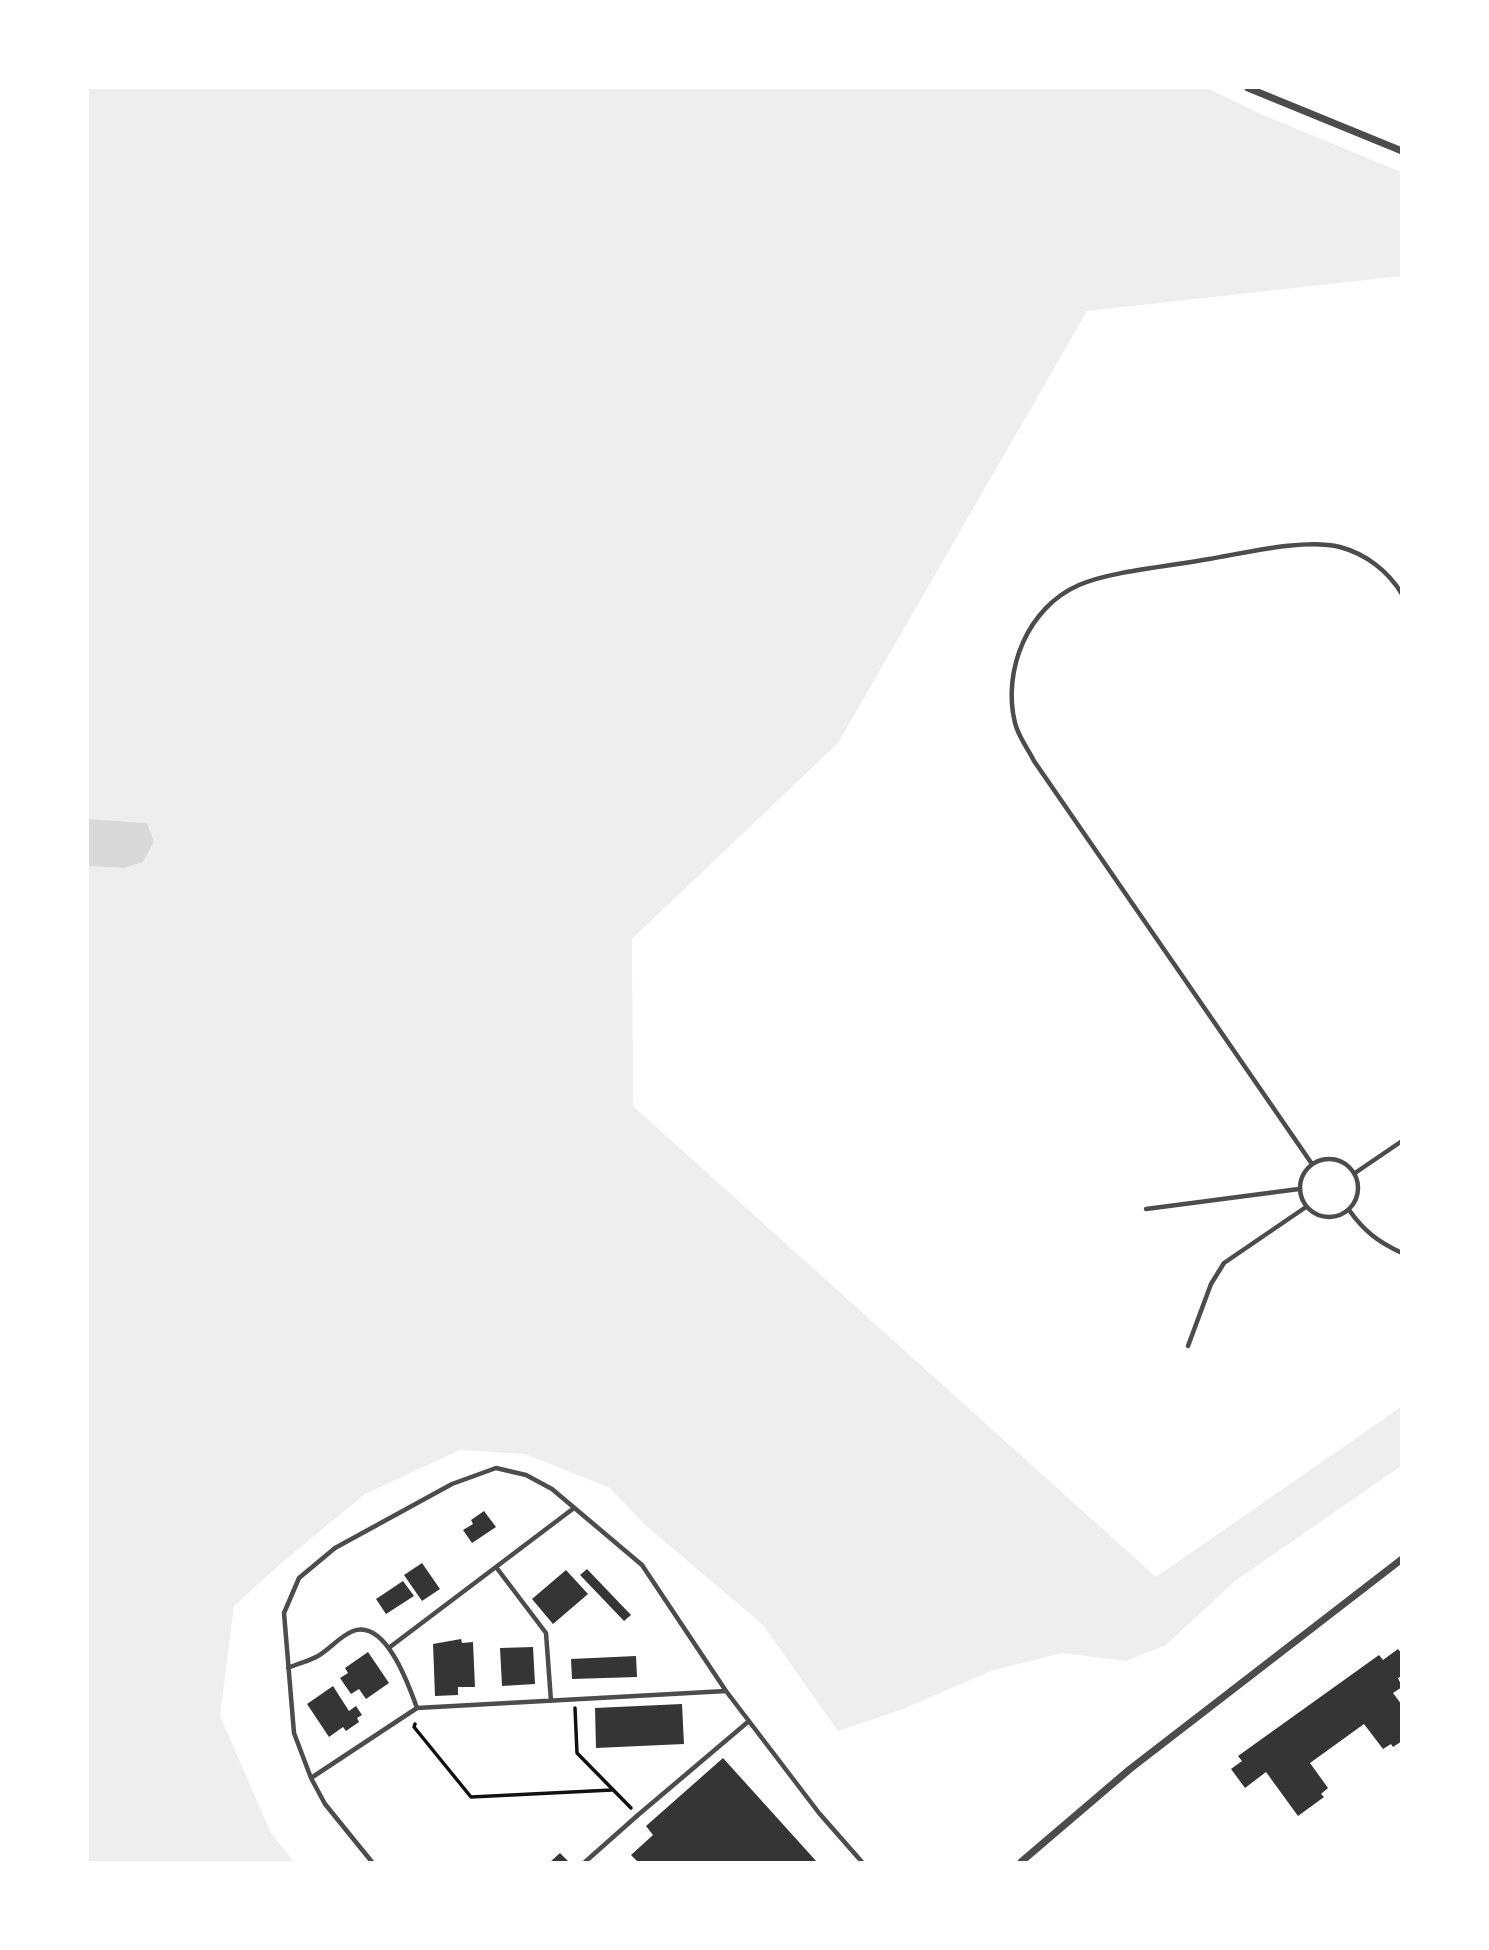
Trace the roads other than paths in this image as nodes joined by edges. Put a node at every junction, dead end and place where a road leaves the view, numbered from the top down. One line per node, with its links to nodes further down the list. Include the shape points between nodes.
1 (1248, 88): 2 (street)
2 (1402, 151)
3 (1402, 594): 5 (lane, via 1393,579 1365,556 1312,544 1099,578 1060,595 1026,635 1014,666 1015,724 1034,761)
4 (1402, 1141): 6 (lane)
5 (1312, 1164): 6 (lane, via 1340,1161); 7 (lane)
6 (1355, 1173): 10 (lane, via 1359,1192)
7 (1299, 1189): 8 (lane); 9 (lane)
8 (1306, 1206): 10 (lane, via 1332,1218); 12 (lane, via 1224,1263 1211,1284)
9 (1146, 1209)
10 (1349, 1210): 11 (lane, via 1380,1243)
11 (1402, 1253)
12 (1188, 1346)
13 (574, 1508): 15 (lane); 17 (lane, via 526,1475 496,1468 452,1484 335,1548 299,1578 284,1613); 18 (lane, via 642,1565)
14 (1402, 1559): 26 (street, via 1130,1769)
15 (496, 1567): 16 (lane); 19 (lane, via 546,1633)
16 (390, 1647): 17 (lane, via 361,1630); 20 (lane)
17 (288, 1668): 22 (lane, via 294,1733)
18 (726, 1691): 19 (lane); 21 (lane)
19 (551, 1701): 20 (lane)
20 (417, 1708): 22 (lane)
21 (749, 1721): 24 (lane); 25 (lane)
22 (311, 1778): 23 (lane, via 325,1804)
23 (372, 1863)
24 (586, 1863)
25 (862, 1863)
26 (1021, 1863)

